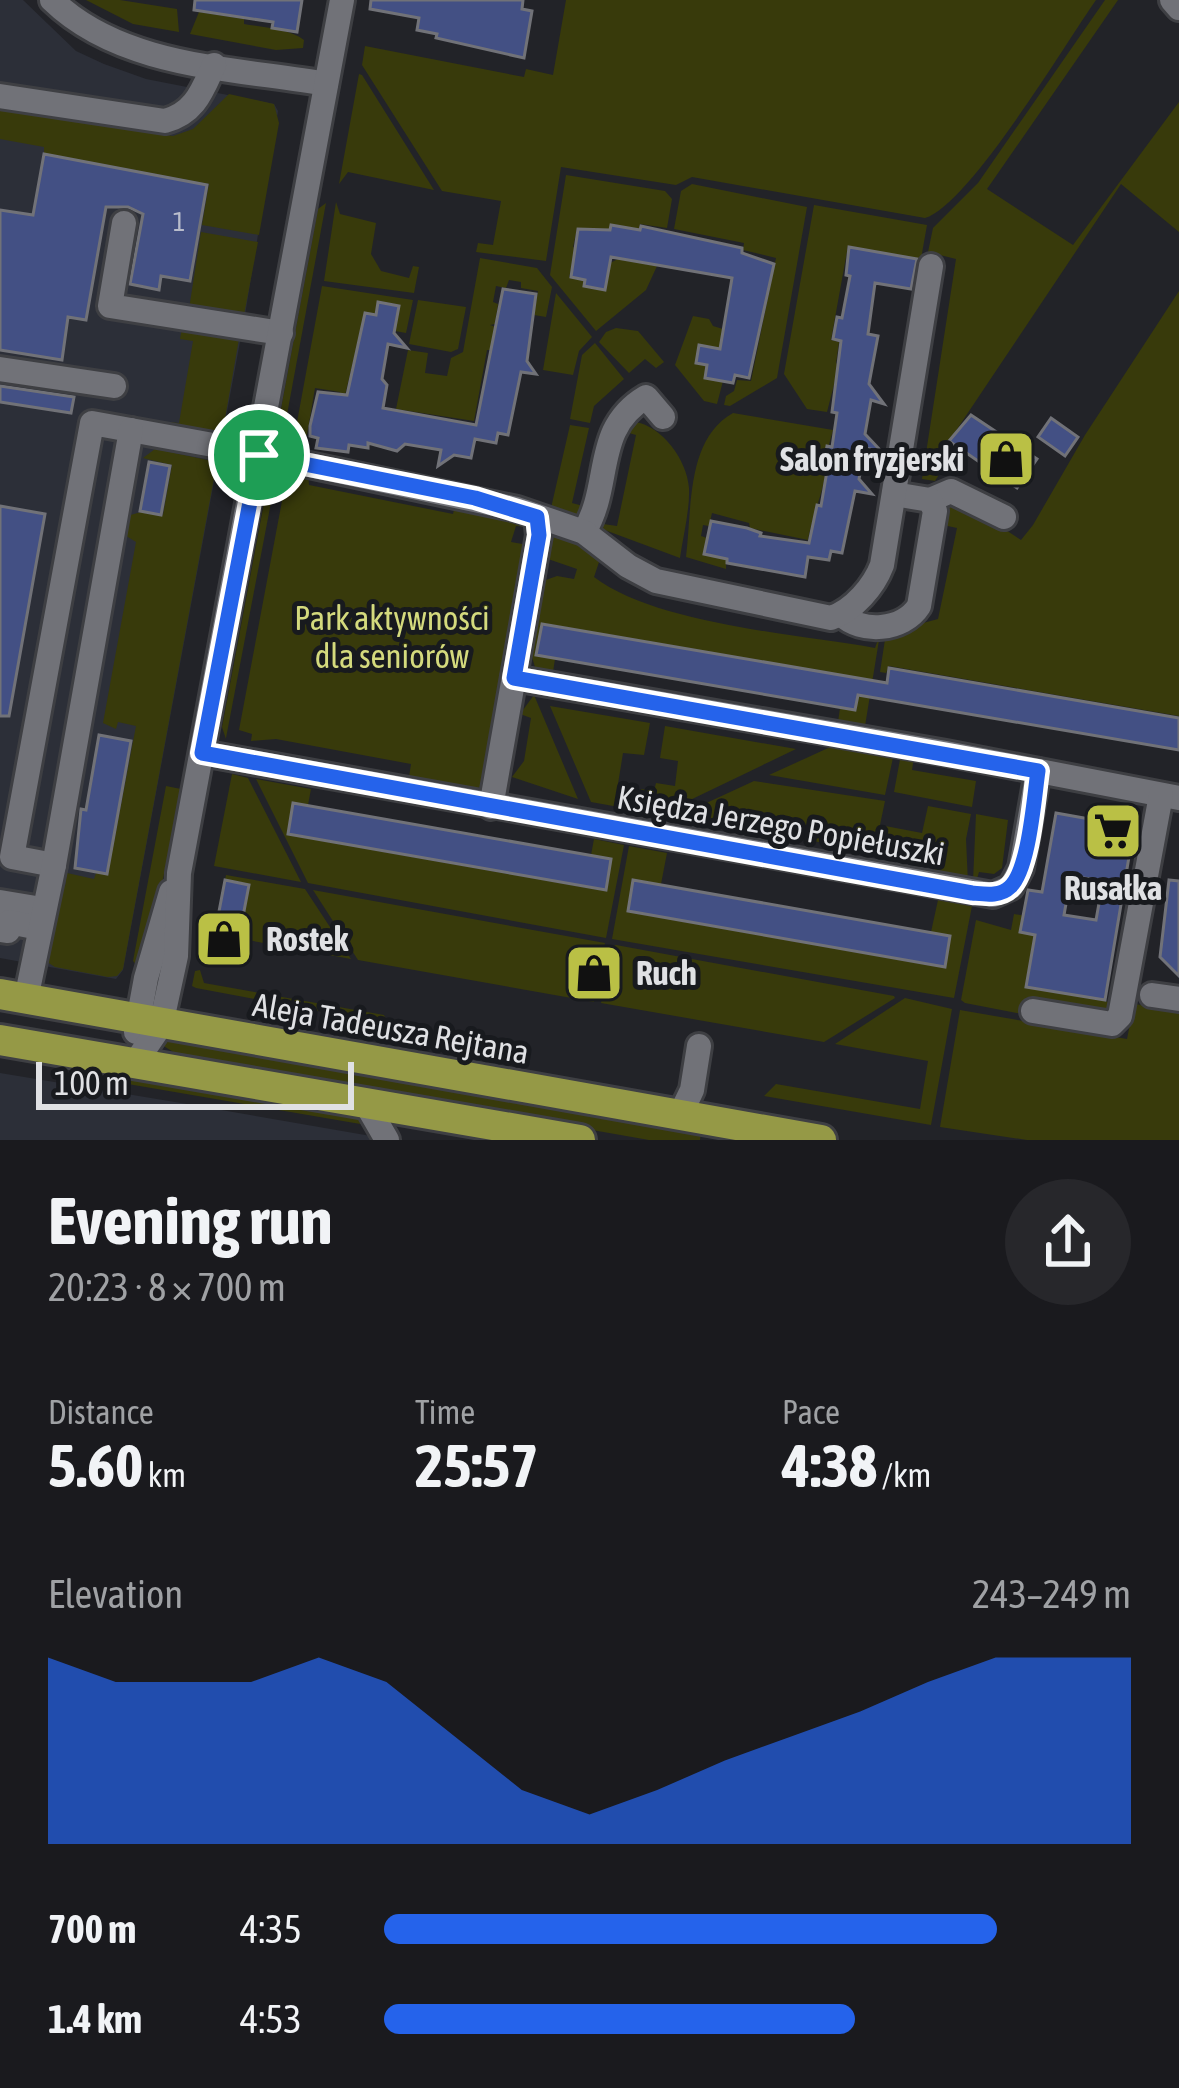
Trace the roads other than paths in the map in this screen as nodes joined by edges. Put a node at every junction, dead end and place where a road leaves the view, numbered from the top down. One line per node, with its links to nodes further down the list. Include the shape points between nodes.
1 (52, 0): 5 (street, via 107,40)
2 (342, 0): 6 (street)
3 (1172, 0): 4 (street)
4 (1179, 8)
5 (214, 65): 6 (street); 7 (street, via 195,104 165,122)
6 (326, 84): 10 (street)
7 (0, 96)
8 (124, 223): 10 (street, via 110,306)
9 (931, 266): 16 (street)
10 (281, 332): 15 (street)
11 (0, 369): 12 (street)
12 (114, 386)
13 (663, 417): 20 (street, via 646,397 616,422)
14 (131, 430): 15 (street); 27 (street); 27 (street, via 92,423 51,632 12,857)
15 (259, 455): 18 (street); 23 (street)
16 (894, 494): 17 (street); 21 (street, via 878,576)
17 (930, 500): 19 (street, via 951,491); 21 (street, via 935,511 912,616 873,628)
18 (537, 517): 20 (street); 22 (street)
19 (1004, 518)
20 (584, 532): 21 (street, via 656,581)
21 (841, 614)
22 (514, 678): 24 (street); 26 (street)
23 (202, 753): 26 (street, Księdza Jerzego Popiełuszki); 35 (street, via 179,873 176,956)
24 (1038, 771): 25 (street); 26 (street, Księdza Jerzego Popiełuszki, via 1021,868 1011,887 993,895)
25 (1170, 796): 34 (street, via 1120,1016 1112,1024)
26 (491, 807)
27 (54, 865): 29 (street)
28 (0, 902): 29 (street)
29 (41, 919): 30 (street); 32 (street)
30 (0, 930)
31 (1152, 995): 33 (street)
32 (13, 996): 35 (main road, Aleja Tadeusza Rejtana)
33 (1179, 999)
34 (1033, 1011)
35 (149, 1023): 38 (street); 40 (main road, Aleja Tadeusza Rejtana)
36 (0, 1040): 38 (main road)
37 (699, 1046): 40 (street)
38 (135, 1063): 39 (main road)
39 (365, 1102): 42 (street); 43 (main road)
40 (680, 1114): 41 (main road, Aleja Tadeusza Rejtana)
41 (770, 1137): 44 (main road, Aleja Tadeusza Rejtana)
42 (387, 1140)
43 (580, 1140)
44 (821, 1140)

